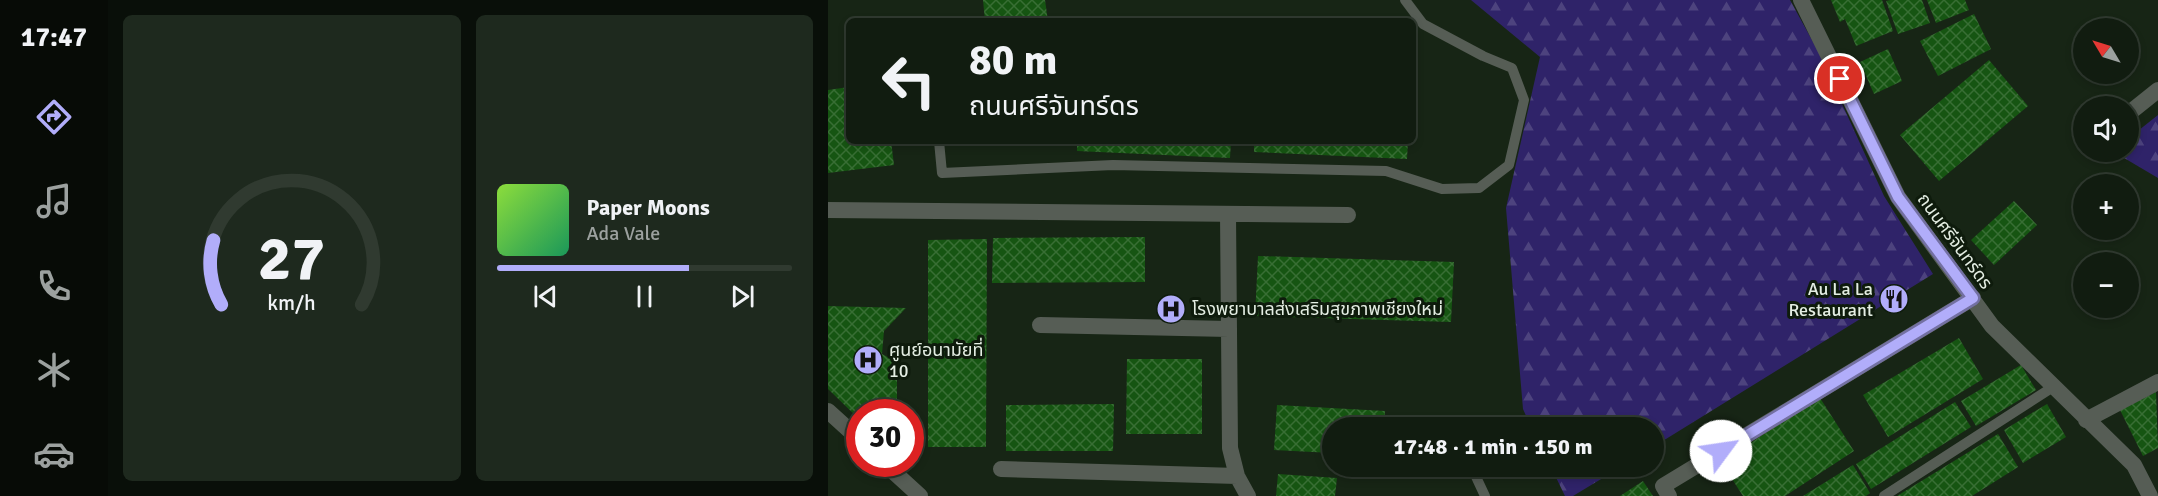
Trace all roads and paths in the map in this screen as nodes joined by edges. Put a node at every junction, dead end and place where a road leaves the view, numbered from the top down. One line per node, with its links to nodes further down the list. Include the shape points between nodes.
1 (1405, 0): 5 (lane, via 1423,24 1512,68 1524,100 1509,165 1479,188 1442,189 1386,171 1113,165 942,173)
2 (1801, 0): 9 (street, ถนนศรีจันทร์ดร, via 1898,197)
3 (2158, 90): 4 (street)
4 (2139, 105)
5 (939, 144)
6 (828, 210): 7 (street)
7 (1228, 214): 8 (street); 11 (street)
8 (1348, 215)
9 (1973, 298): 13 (street, ถนนศรีจันทร์ดร, via 1992,326); 24 (street, via 1663,486)
10 (1040, 326): 11 (street)
11 (1229, 329): 18 (street, via 1230,448)
12 (2158, 382): 15 (street)
13 (2053, 387): 15 (street, ถนนศรีจันทร์ดร); 25 (lane)
14 (828, 411): 16 (street)
15 (2086, 420): 26 (street, ถนนศรีจันทร์ดร, via 2134,465)
16 (846, 427)
17 (1001, 469): 18 (street)
18 (1237, 476): 23 (street)
19 (899, 477): 22 (street)
20 (1476, 477): 21 (lane)
21 (1483, 495)
22 (920, 496)
23 (1248, 496)
24 (1669, 496)
25 (1884, 496)
26 (2150, 496)

